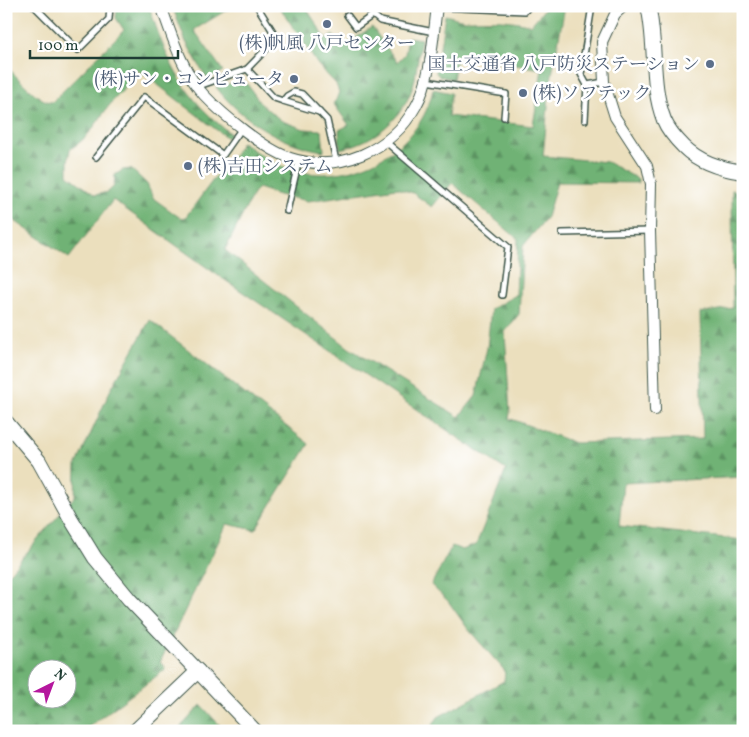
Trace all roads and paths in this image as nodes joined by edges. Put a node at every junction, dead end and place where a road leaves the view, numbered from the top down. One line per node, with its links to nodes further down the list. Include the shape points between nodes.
1 (34, 6): 2 (lane, via 78,50 109,19)
2 (110, 6)
3 (161, 6): 18 (street, via 175,45)
4 (257, 6): 14 (lane, via 277,38)
5 (375, 6): 12 (lane)
6 (437, 6): 7 (lane, via 525,12); 13 (street)
7 (529, 6)
8 (592, 6): 17 (lane, via 581,74)
9 (624, 6): 16 (street, via 615,14 602,42)
10 (648, 6): 28 (street, via 653,26 657,90 664,120 676,139 693,156 716,167)
11 (347, 14): 12 (lane, via 356,27)
12 (373, 15): 13 (lane, via 380,21)
13 (434, 32): 15 (street)
14 (247, 70): 18 (lane); 19 (lane, via 274,98)
15 (426, 80): 21 (lane, via 506,94); 24 (street, via 417,105 403,127)
16 (604, 82): 17 (lane); 30 (street, via 615,117 648,166)
17 (587, 85): 22 (lane)
18 (198, 86): 23 (street)
19 (284, 101): 20 (lane); 20 (lane, via 294,92 302,94)
20 (319, 112): 27 (lane, via 327,120)
21 (504, 117)
22 (585, 120)
23 (243, 128): 25 (lane, via 223,155 144,97); 26 (street, via 267,146)
24 (386, 142): 27 (street, via 372,151); 32 (lane, via 508,246)
25 (96, 158)
26 (299, 160): 27 (street); 29 (lane)
27 (336, 162)
28 (743, 172)
29 (287, 211)
30 (650, 231): 31 (lane); 33 (street)
31 (562, 233)
32 (502, 295)
33 (655, 410)
34 (6, 422): 35 (street, via 39,461 96,558 129,599)
35 (198, 671): 36 (street); 37 (street)
36 (135, 731)
37 (255, 731)

